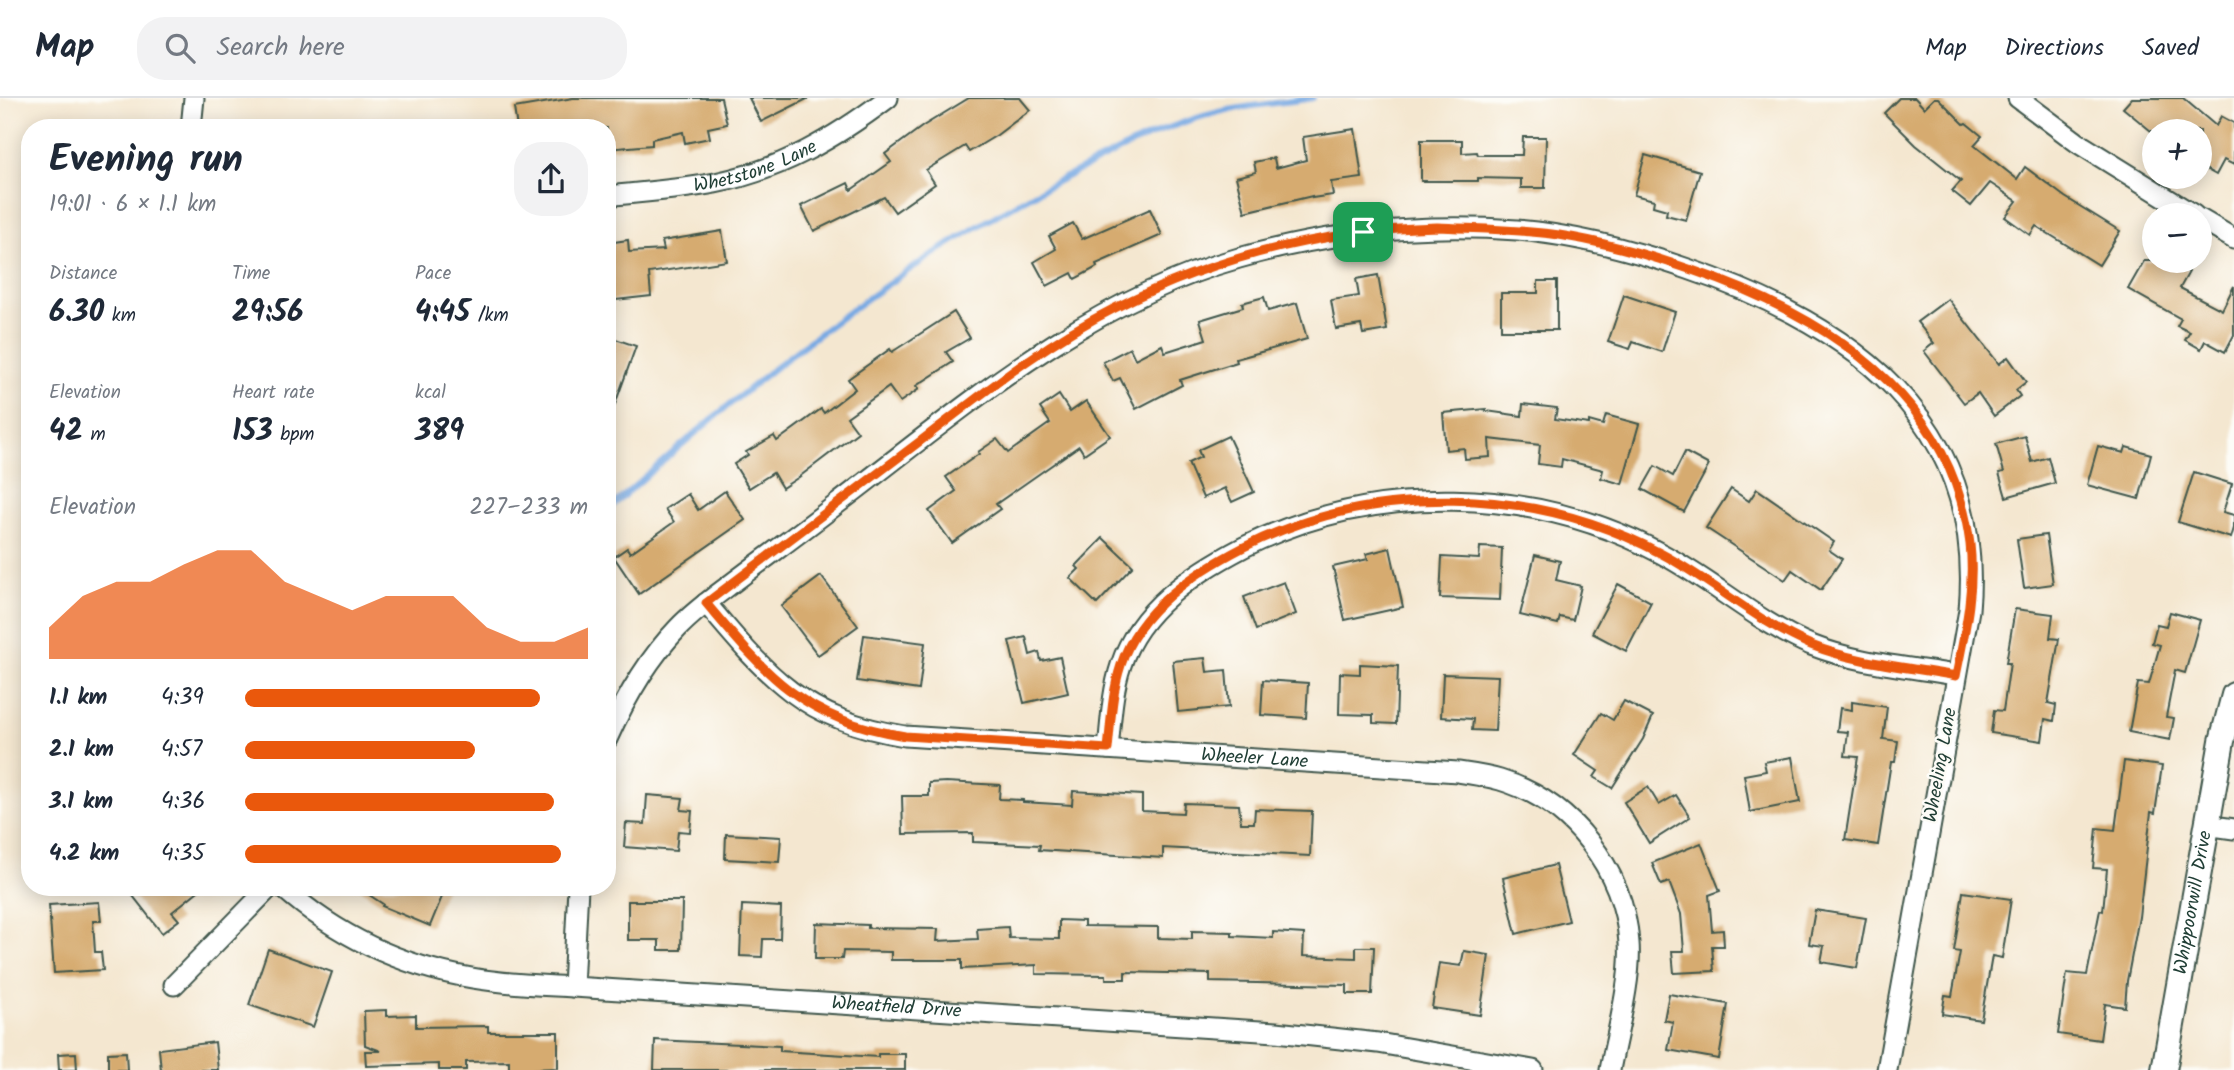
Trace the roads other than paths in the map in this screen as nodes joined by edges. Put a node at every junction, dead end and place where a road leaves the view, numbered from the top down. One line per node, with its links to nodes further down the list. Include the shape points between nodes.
1 (194, 98): 4 (street)
2 (888, 98): 5 (street, Whetstone Lane, via 832,138 767,168 697,186)
3 (2018, 98): 6 (street, via 2078,143)
4 (192, 119)
5 (616, 195)
6 (2175, 203)
7 (2212, 226): 8 (street)
8 (2234, 239)
9 (706, 603): 10 (street, Wheeling Lane, via 1027,362 1113,308 1158,287 1237,258 1322,238 1400,228 1519,230 1620,248 1745,290 1837,339 1894,386 1936,442 1963,509 1972,580); 12 (street, Wheeling Lane, via 652,659); 13 (street, Wheeler Lane, via 781,685 845,722 905,736)
10 (1956, 676): 13 (street, via 1845,656 1811,645 1663,554 1579,520 1494,502 1404,501 1345,510 1288,527 1208,567 1175,591 1147,619 1122,662); 23 (street, Wheeling Lane)
11 (2234, 695): 14 (street, Whippoorwill Drive)
12 (616, 722)
13 (1108, 749): 22 (street, Wheeler Lane, via 1458,772 1501,780 1549,803 1575,824 1597,851 1624,912 1628,968)
14 (2206, 825): 15 (street); 24 (street, Whippoorwill Drive)
15 (2234, 829)
16 (261, 896): 19 (street)
17 (293, 896): 20 (street, Wheatfield Drive, via 339,930 421,966 500,982)
18 (578, 896): 20 (street)
19 (174, 985)
20 (573, 987): 21 (street, Wheatfield Drive, via 1276,1032 1378,1043)
21 (1533, 1070)
22 (1610, 1070)
23 (1888, 1070)
24 (2164, 1070)

